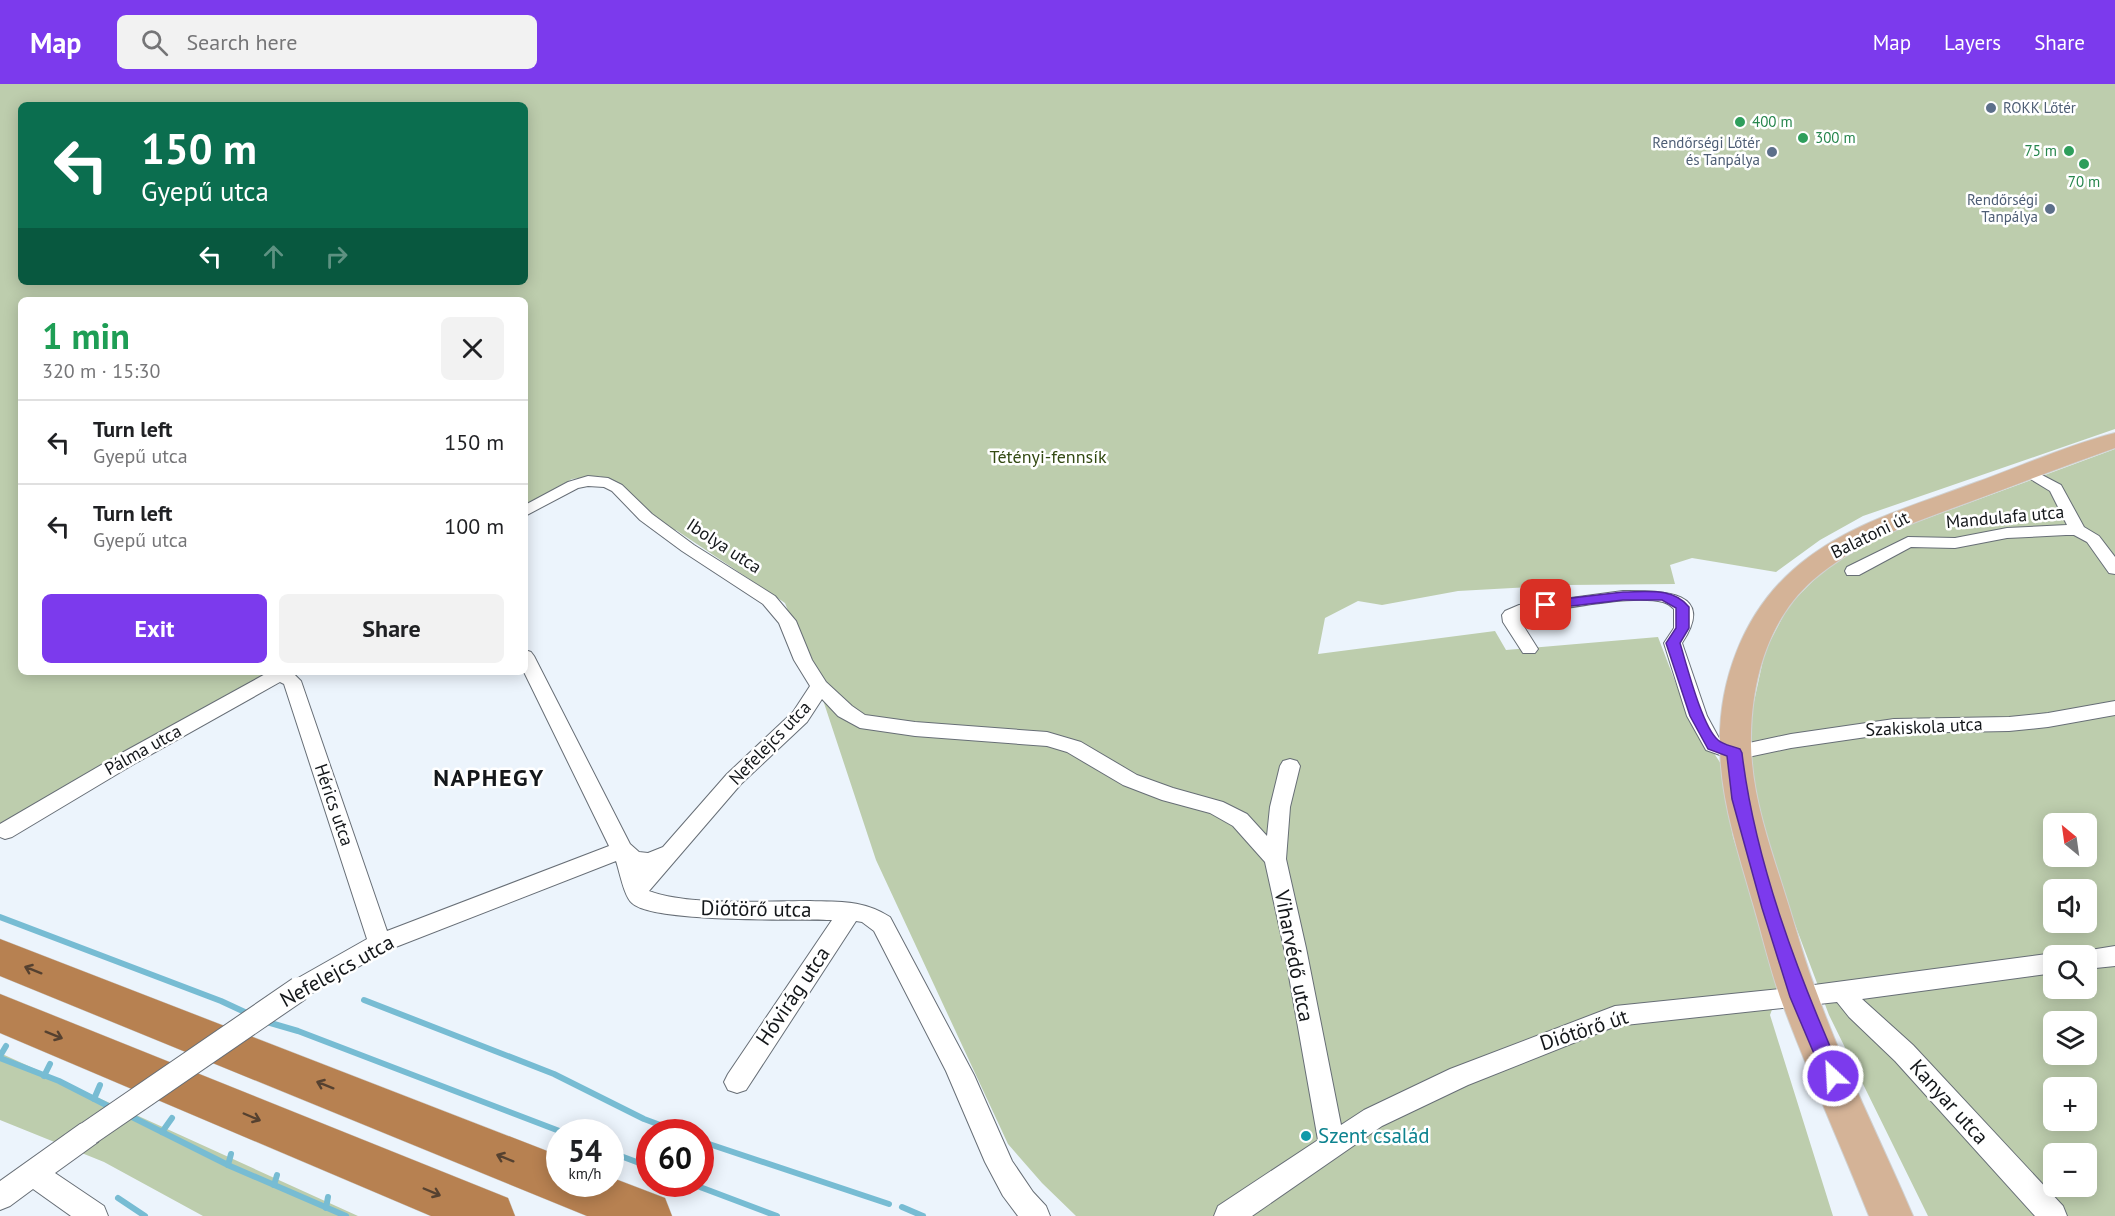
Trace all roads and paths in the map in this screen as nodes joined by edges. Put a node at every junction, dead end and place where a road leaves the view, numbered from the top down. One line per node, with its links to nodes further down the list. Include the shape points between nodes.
1 (2115, 440): 2 (main road, Balatoni út)
2 (2027, 472): 4 (street, via 2056,488); 13 (main road, Balatoni út, via 1877,529 1837,549 1806,571 1773,608 1748,657 1736,706)
3 (528, 509): 11 (street, Ibolya utca, via 588,481 617,488 646,517 769,600 788,621 803,660)
4 (2077, 530): 5 (street, Mandulafa utca, via 2093,539); 6 (street, Mandulafa utca, via 2007,533 1955,543 1908,542)
5 (2115, 569)
6 (1853, 571)
7 (1529, 650): 13 (street, via 1512,622 1511,615 1519,610 1623,596 1664,596 1674,600 1683,607 1683,628 1673,643 1697,716 1713,745)
8 (528, 662): 16 (street)
9 (277, 675): 15 (street, Pálma utca)
10 (284, 675): 21 (street, Hérics utca, via 292,681)
11 (819, 686): 17 (street, Nefelejcs utca, via 800,717 734,779); 18 (street, Ibolya utca, via 860,721 1047,739 1074,747 1130,780 1216,807 1240,820)
12 (2115, 708): 13 (street, Szakiskola utca, via 2018,723 1894,726)
13 (1734, 753): 27 (main road, Balatoni út, via 1746,827)
14 (1290, 766): 18 (street, Viharvédő utca, via 1280,807)
15 (5, 831)
16 (622, 849): 17 (street, via 634,861 650,862); 19 (street); 21 (street, Nefelejcs utca)
17 (671, 853): 19 (street, Nefelejcs utca)
18 (1275, 859): 30 (street, Viharvédő utca)
19 (636, 891): 20 (street, Diótörő utca, via 653,902 703,909)
20 (850, 911): 29 (street, Hóvirág utca); 38 (street, Diótörő utca, via 867,914 882,924 965,1084 994,1154 1010,1183)
21 (380, 943): 31 (street, Nefelejcs utca, bridge, via 299,989)
22 (2115, 956): 24 (street)
23 (0, 957): 32 (highway, one-way to 23)
24 (2097, 958)
25 (2043, 964): 26 (street, Diótörő út)
26 (1843, 991): 27 (street, Diótörő út); 41 (street, Kanyar utca)
27 (1799, 997): 30 (street, Diótörő út, via 1615,1016 1420,1094 1373,1118); 40 (main road, Balatoni út)
28 (0, 1013): 36 (highway, one-way to 36)
29 (736, 1082)
30 (1332, 1146): 39 (street, Diótörő út)
31 (33, 1173): 33 (street, Nefelejcs utca); 35 (street)
32 (546, 1174)
33 (0, 1197)
34 (600, 1197): 37 (highway)
35 (94, 1216)
36 (490, 1216)
37 (647, 1216)
38 (1036, 1216)
39 (1228, 1216)
40 (1891, 1216)
41 (2052, 1216)

